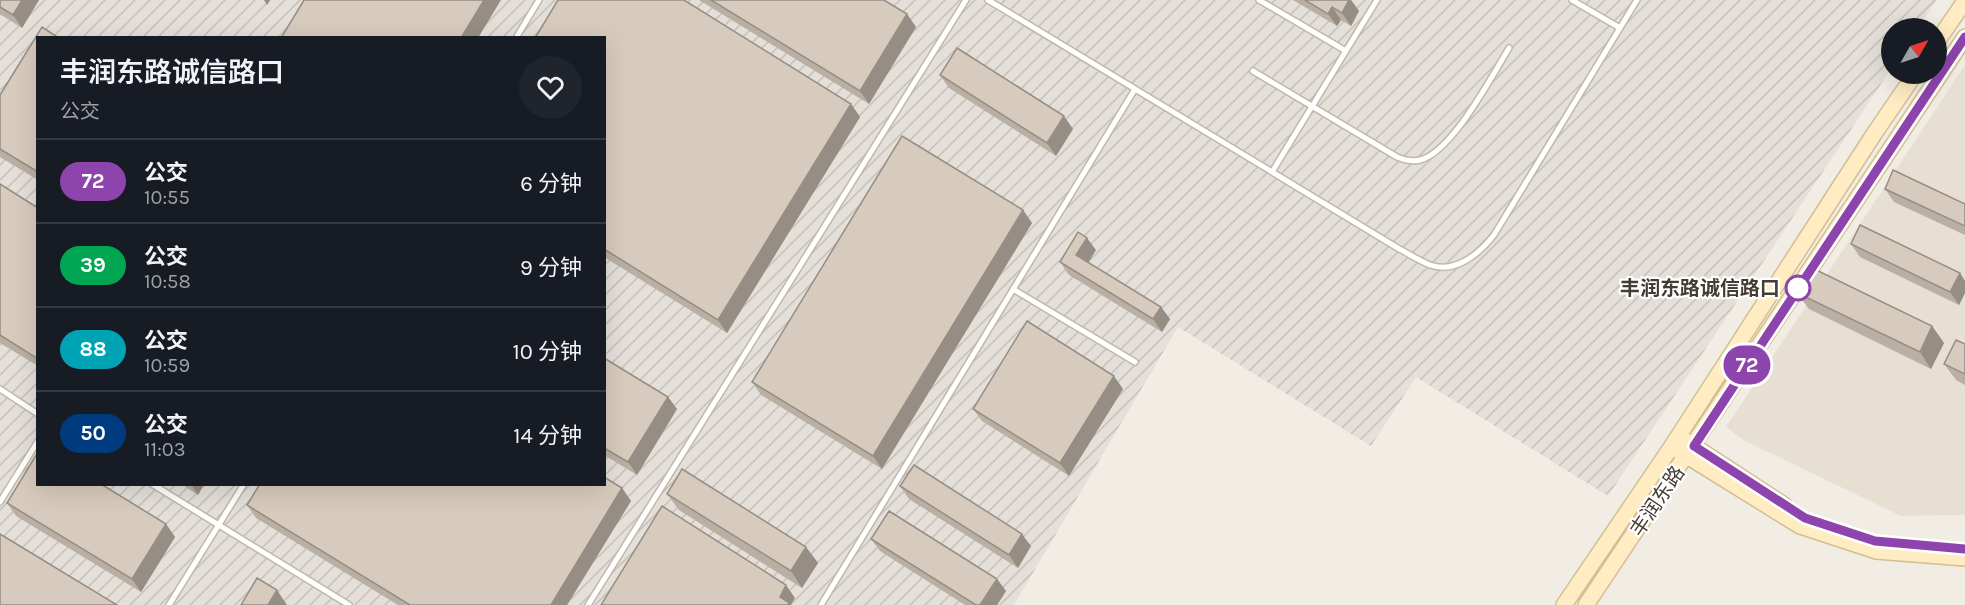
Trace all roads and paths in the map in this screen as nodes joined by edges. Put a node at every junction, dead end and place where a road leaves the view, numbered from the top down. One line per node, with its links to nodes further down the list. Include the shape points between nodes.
1 (539, 0): 11 (lane)
2 (966, 0): 35 (lane)
3 (988, 0): 17 (lane)
4 (1259, 0): 14 (lane)
5 (1377, 0): 14 (lane)
6 (1572, 0): 10 (lane)
7 (1637, 0): 10 (lane)
8 (1965, 1): 9 (street)
9 (1947, 26)
10 (1620, 28): 19 (lane, via 1494,235 1467,261 1443,267 1431,265)
11 (517, 36)
12 (1965, 37): 26 (street, 丰润东路)
13 (1509, 48): 18 (lane, via 1449,139 1417,161 1397,158)
14 (1346, 51): 18 (lane)
15 (1253, 71): 18 (lane)
16 (1908, 84): 24 (street, 丰润东路)
17 (1135, 89): 19 (lane); 20 (lane)
18 (1312, 107): 19 (lane)
19 (1272, 172)
20 (1013, 289): 21 (lane); 36 (lane)
21 (1134, 362)
22 (0, 389): 23 (lane)
23 (36, 413)
24 (1675, 441): 26 (street); 37 (street, 丰润东路)
25 (36, 444): 29 (lane)
26 (1690, 451): 31 (street, via 1805,518 1875,541); 32 (street, via 1800,526 1876,551); 38 (street, 丰润东路)
27 (155, 486): 30 (lane)
28 (243, 486): 30 (lane)
29 (0, 502)
30 (219, 525): 33 (lane); 34 (lane)
31 (1965, 549)
32 (1965, 558)
33 (169, 605)
34 (349, 605)
35 (588, 605)
36 (821, 605)
37 (1564, 605)
38 (1586, 605)

